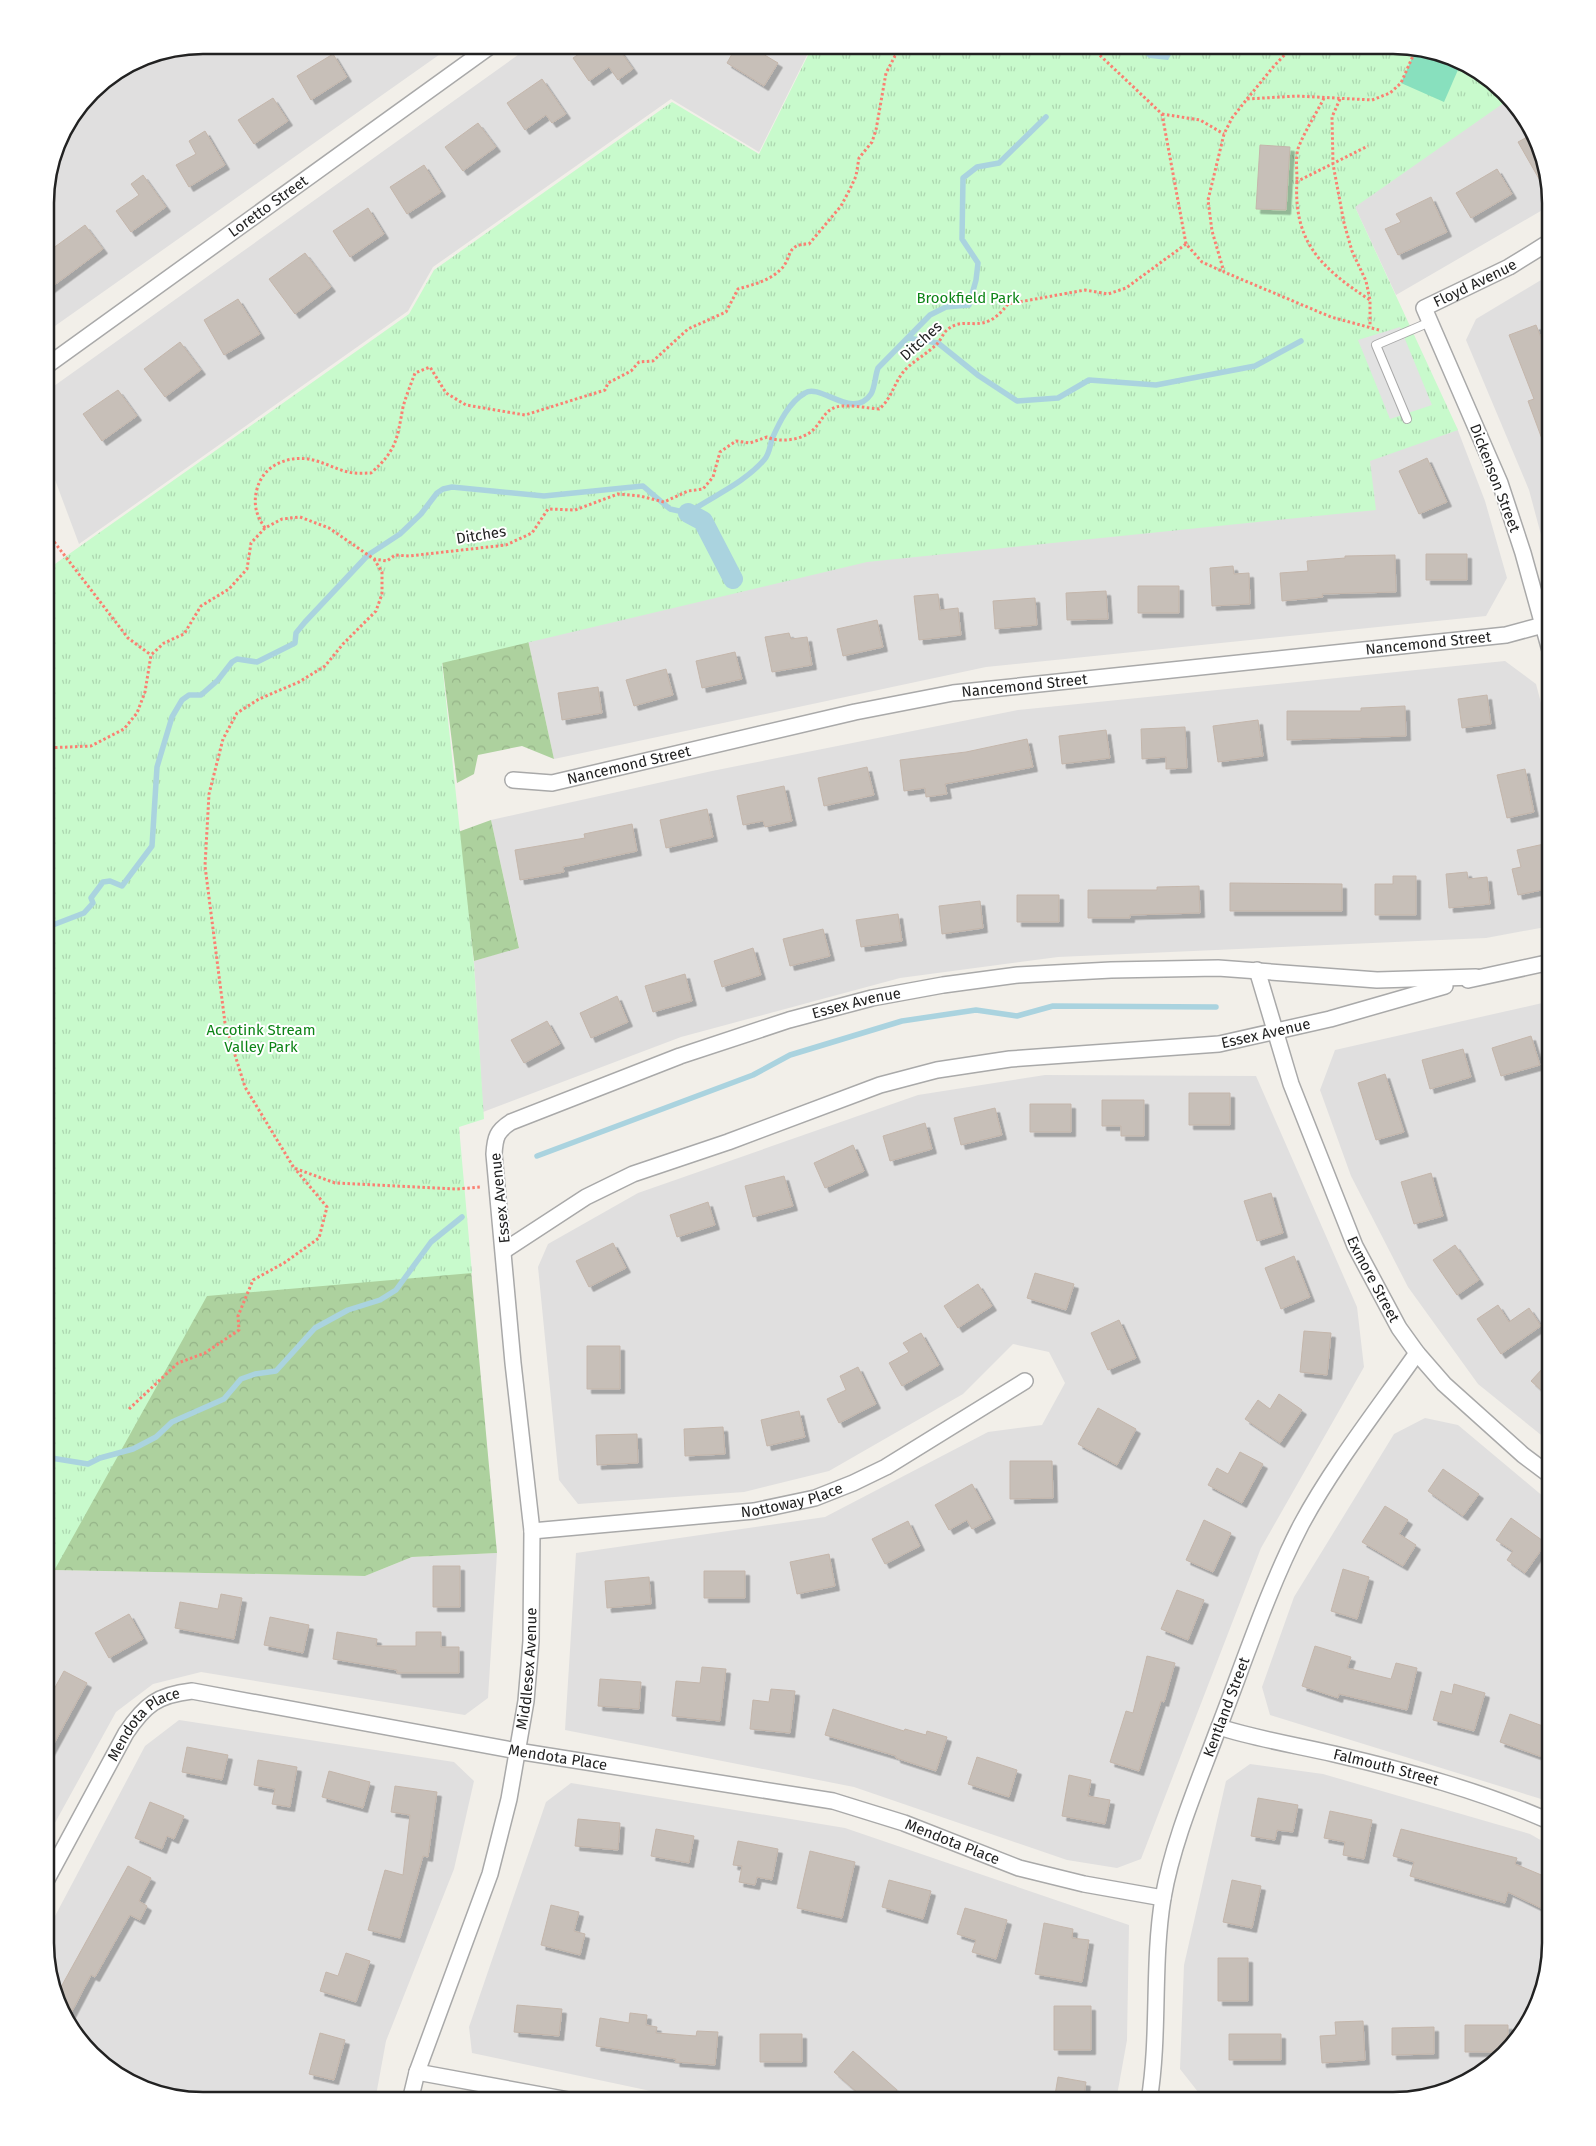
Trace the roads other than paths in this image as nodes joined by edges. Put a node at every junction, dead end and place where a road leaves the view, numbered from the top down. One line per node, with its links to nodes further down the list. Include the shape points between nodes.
1 (480, 54): 4 (street, Loretto Street)
2 (1542, 247): 3 (street, Floyd Avenue)
3 (1427, 315): 5 (lane, via 1397,336 1376,345); 6 (street, Dickenson Street, via 1500,483)
4 (54, 361)
5 (1407, 419)
6 (1542, 622)
7 (1542, 625): 8 (street, Nancemond Street, via 1506,635 953,693 846,714 552,783)
8 (513, 780)
9 (1542, 964): 11 (street, Essex Avenue)
10 (1257, 970): 11 (street, Essex Avenue, via 1377,980); 12 (street, Exmore Street); 13 (street, Essex Avenue, via 1111,970 1018,975 943,984 788,1020 680,1056 511,1122 498,1132 494,1140)
11 (1476, 978): 12 (street, Essex Avenue, via 1330,1020)
12 (1275, 1032): 13 (street, Essex Avenue, via 1219,1044 1010,1059 938,1070 880,1085 633,1174 586,1197); 14 (street, Exmore Street, via 1291,1084 1355,1246 1399,1328)
13 (505, 1250): 17 (street, Middlesex Avenue, via 513,1363)
14 (1417, 1353): 16 (street, Exmore Street, via 1444,1384); 18 (street, Kentland Street, via 1302,1524 1281,1568)
15 (1025, 1381): 17 (street, Nottoway Place, via 886,1466 853,1484 815,1498 754,1511)
16 (1542, 1469)
17 (532, 1531): 19 (street, Middlesex Avenue, via 531,1641 526,1701)
18 (1219, 1727): 20 (street, Falmouth Street, via 1255,1739 1391,1768 1469,1791); 22 (street, Kentland Street, via 1184,1818)
19 (517, 1751): 21 (street, Mendota Place, via 192,1691 174,1693 150,1704 139,1714); 22 (street, Mendota Place, via 833,1801 904,1822 1019,1868); 23 (street, Middlesex Avenue, via 490,1874)
20 (1542, 1819)
21 (54, 1866)
22 (1163, 1898): 26 (street, Kentland Street)
23 (416, 2072): 24 (street, Middlesex Avenue); 25 (street)
24 (412, 2092)
25 (525, 2092)
26 (1150, 2092)

